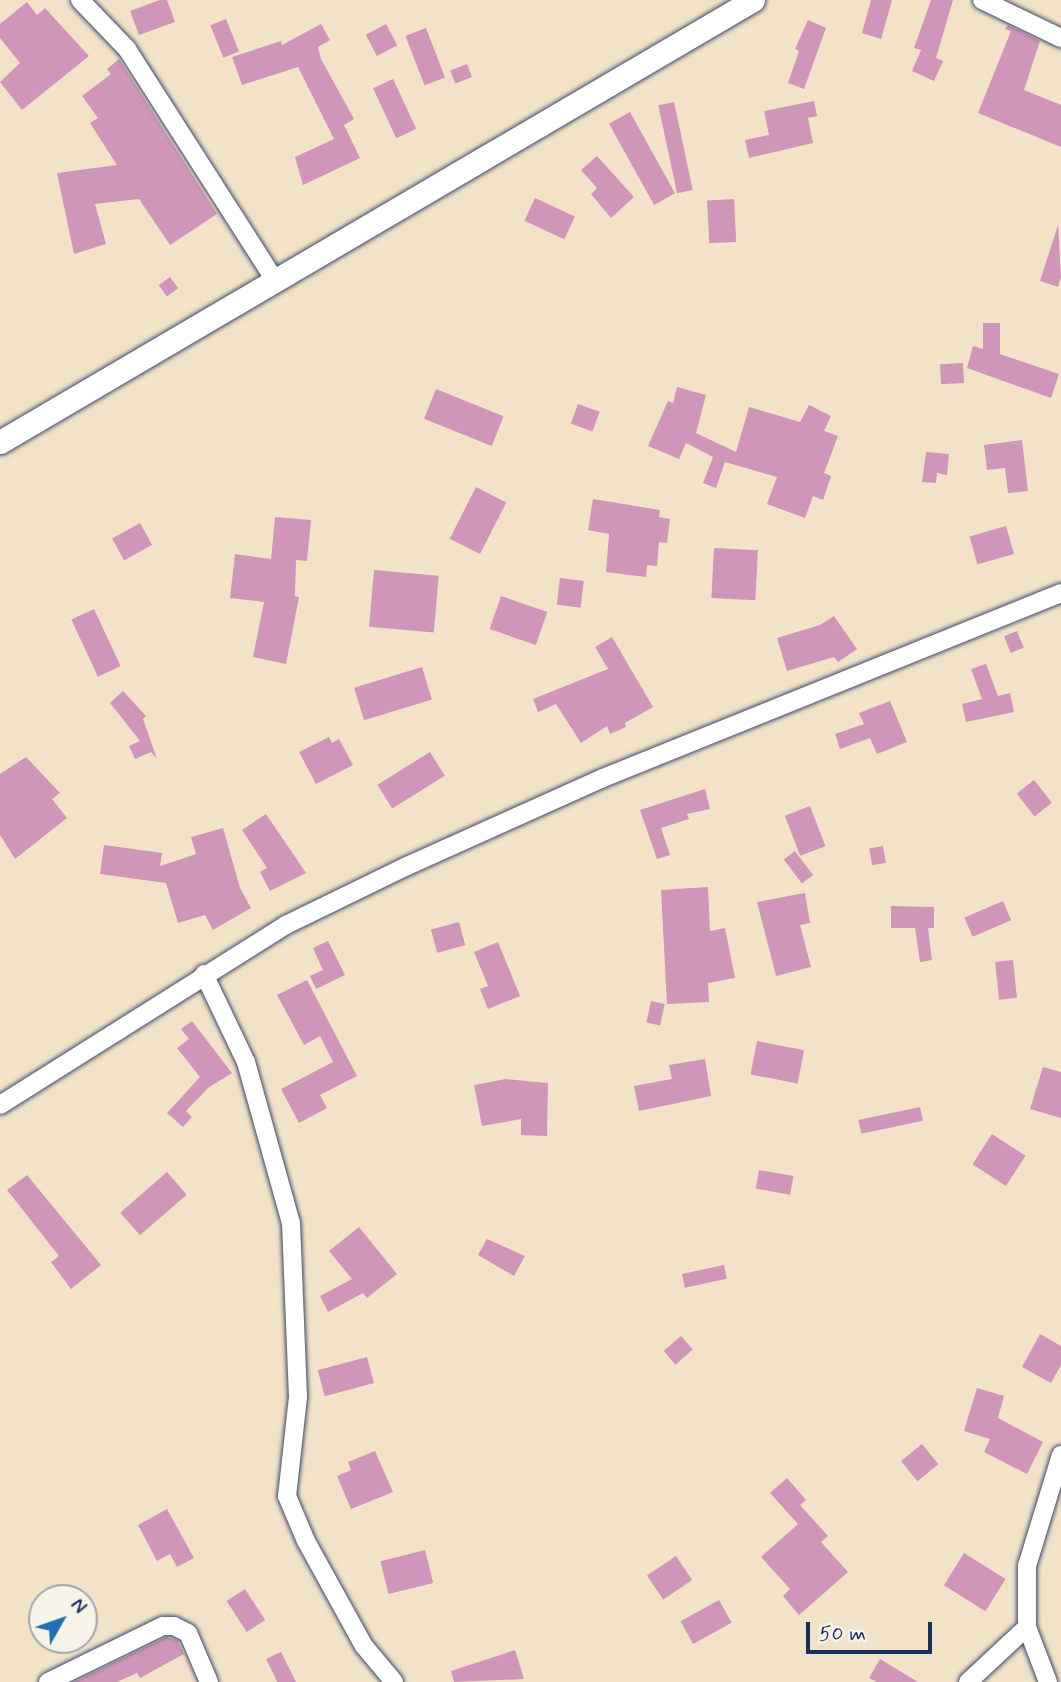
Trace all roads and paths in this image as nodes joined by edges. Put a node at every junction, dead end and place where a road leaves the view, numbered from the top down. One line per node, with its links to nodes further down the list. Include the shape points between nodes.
1 (80, 0): 5 (street, via 127,49)
2 (753, 0): 5 (main road)
3 (982, 0): 4 (street)
4 (1061, 38)
5 (274, 279): 6 (main road)
6 (0, 442)
7 (1061, 593): 8 (street, via 579,789 286,925)
8 (204, 974): 9 (street); 14 (street, via 246,1062 291,1223 298,1397 288,1496 306,1541 364,1646)
9 (0, 1105)
10 (1061, 1455): 11 (street, via 1027,1566)
11 (1027, 1628): 15 (street); 16 (street)
12 (48, 1682): 13 (street, via 163,1626 188,1633 200,1651)
13 (208, 1682)
14 (394, 1682)
15 (968, 1682)
16 (1048, 1682)

